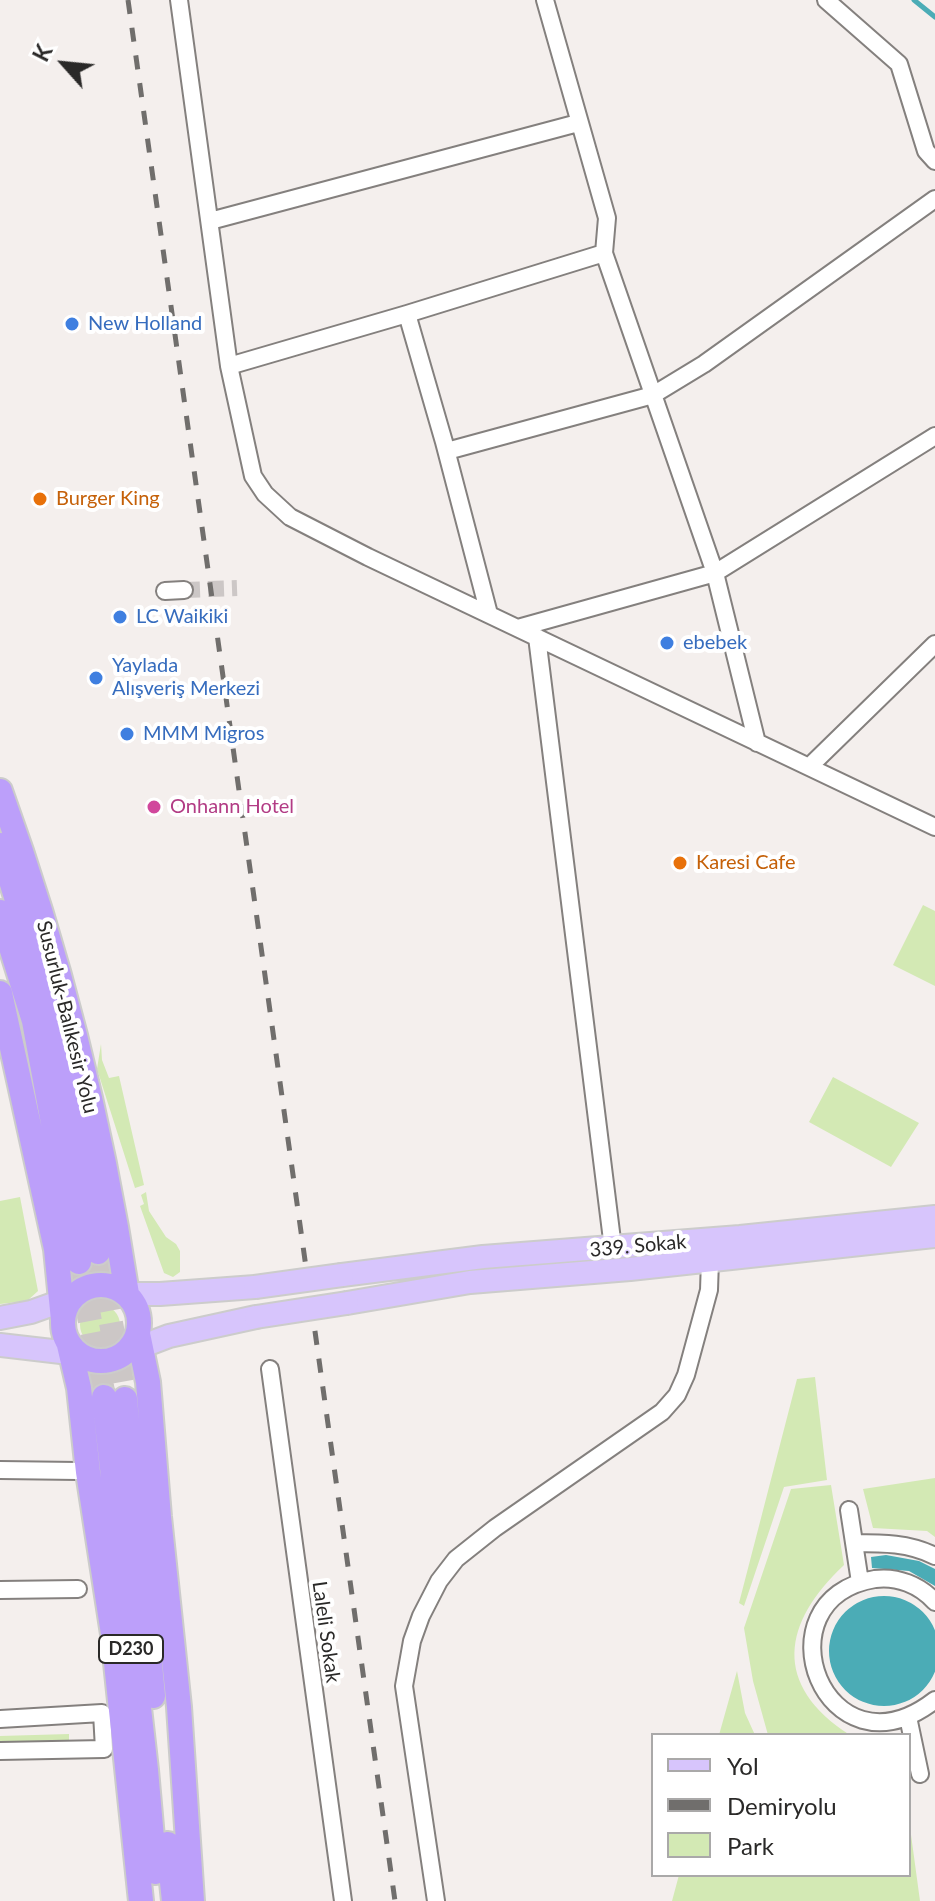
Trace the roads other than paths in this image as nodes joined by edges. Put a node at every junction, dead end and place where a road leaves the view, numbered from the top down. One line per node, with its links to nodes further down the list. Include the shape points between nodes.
1 (179, 0): 7 (street)
2 (545, 0): 4 (street)
3 (826, 0): 5 (street, via 899,64 926,151)
4 (578, 123): 7 (street); 8 (street, via 607,218)
5 (935, 161)
6 (935, 199): 11 (street)
7 (210, 221): 10 (street)
8 (604, 253): 9 (street); 11 (street)
9 (407, 314): 10 (street); 13 (street)
10 (229, 366): 17 (street, via 253,476 265,494 290,517)
11 (653, 395): 13 (street); 14 (street)
12 (935, 436): 14 (street)
13 (447, 451): 17 (street)
14 (715, 573): 18 (street); 21 (street)
15 (184, 590): 16 (street)
16 (165, 591)
17 (489, 614): 18 (street)
18 (518, 628): 19 (street)
19 (537, 637): 21 (street); 30 (street)
20 (935, 644): 22 (street)
21 (757, 743): 22 (street)
22 (810, 766): 24 (street)
23 (0, 791): 32 (highway, Susurluk-Balıkesir Yolu, via 77,1041)
24 (935, 827)
25 (0, 845): 26 (highway, Susurluk-Balıkesir Yolu, via 50,1007 89,1257 34,1021)
26 (0, 912)
27 (0, 993): 33 (highway)
28 (935, 1217): 30 (main road, 339. Sokak)
29 (935, 1236): 31 (main road, 339. Sokak)
30 (613, 1248): 32 (main road, 339. Sokak, bridge, via 483,1257 255,1287)
31 (710, 1260): 35 (main road, 339. Sokak, bridge, via 470,1282 256,1317); 58 (street, via 709,1290 677,1395 662,1412 456,1559 421,1616 404,1686)
32 (127, 1294): 33 (highway, via 106,1284 82,1289); 35 (highway, via 138,1312)
33 (66, 1306): 34 (main road); 37 (highway)
34 (0, 1318)
35 (135, 1344): 37 (highway, via 103,1361); 56 (highway, via 148,1382)
36 (0, 1345): 37 (main road)
37 (73, 1351): 53 (highway, via 113,1634)
38 (270, 1369): 57 (street, Laleli Sokak)
39 (0, 1470): 40 (street)
40 (78, 1471)
41 (849, 1510): 42 (street)
42 (854, 1543): 43 (street, via 893,1543); 44 (street)
43 (935, 1556)
44 (860, 1582): 47 (street, via 906,1582); 49 (street, via 823,1610 813,1632 816,1678 847,1713 870,1721)
45 (78, 1589): 46 (street)
46 (0, 1590)
47 (935, 1602)
48 (935, 1700): 49 (street)
49 (908, 1717): 52 (street)
50 (0, 1719): 51 (street, via 102,1713 104,1749)
51 (0, 1751)
52 (920, 1774)
53 (141, 1901)
54 (157, 1901): 55 (highway, D230, via 114,1398)
55 (174, 1901)
56 (192, 1901)
57 (343, 1901)
58 (436, 1901)

